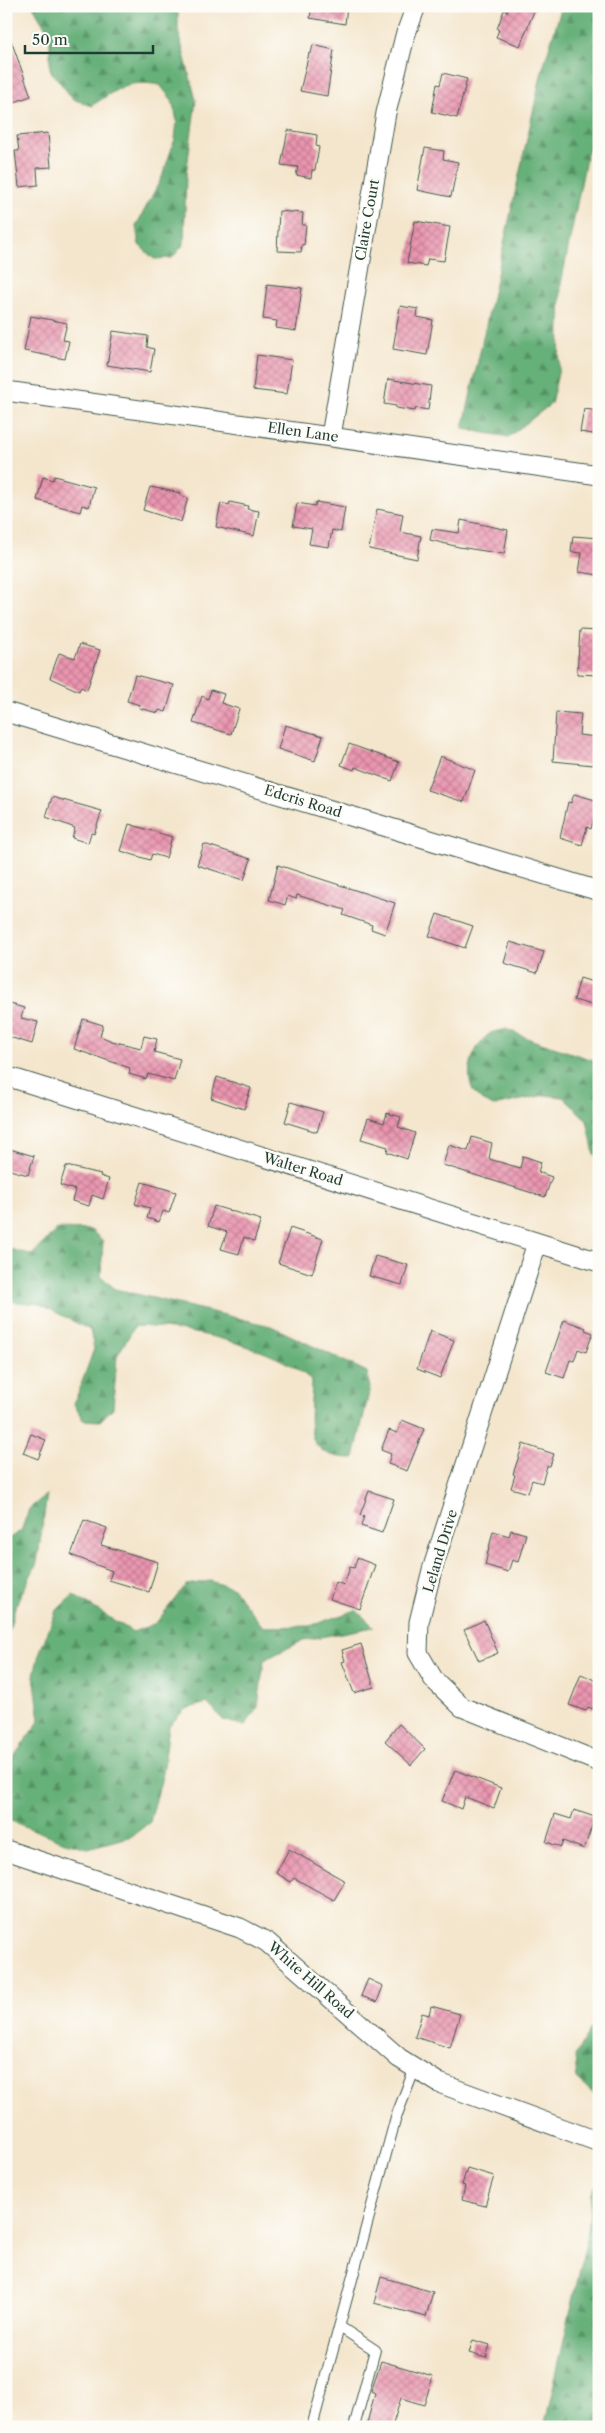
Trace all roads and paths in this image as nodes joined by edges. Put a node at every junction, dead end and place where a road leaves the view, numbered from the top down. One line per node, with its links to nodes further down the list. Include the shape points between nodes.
1 (416, 6): 3 (street, Claire Court, via 386,113)
2 (6, 391): 3 (street, Ellen Lane)
3 (331, 436): 4 (street, Ellen Lane)
4 (599, 474)
5 (6, 712): 6 (street, Edcris Road)
6 (599, 891)
7 (6, 1076): 8 (street, Walter Road)
8 (538, 1243): 9 (street, Walter Road); 10 (street, Leland Drive, via 432,1570 420,1622 418,1653 434,1680 462,1707)
9 (599, 1262)
10 (599, 1762)
11 (6, 1850): 12 (street, White Hill Road, via 240,1928 267,1942 399,2058)
12 (415, 2068): 13 (street, White Hill Road, via 439,2083); 14 (lane, via 396,2116)
13 (599, 2142)
14 (340, 2327): 15 (lane); 16 (lane, via 375,2350)
15 (312, 2427)
16 (354, 2427)

